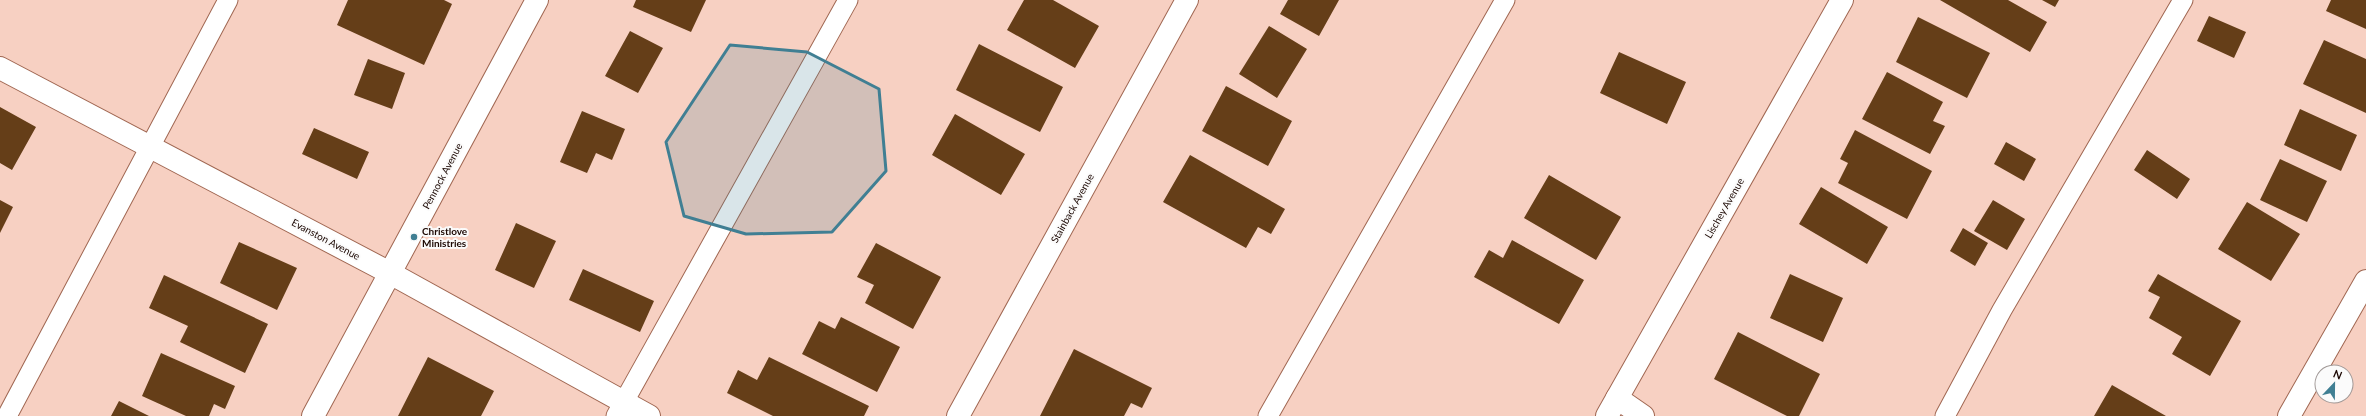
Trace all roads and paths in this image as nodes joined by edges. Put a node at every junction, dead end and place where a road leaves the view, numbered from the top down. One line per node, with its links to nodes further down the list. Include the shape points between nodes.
1 (228, 0): 9 (lane)
2 (538, 0): 10 (street, Pennock Avenue)
3 (848, 0): 13 (lane)
4 (1187, 0): 17 (street, Stainback Avenue)
5 (1505, 0): 18 (lane)
6 (1842, 0): 12 (street, Lischey Avenue)
7 (2183, 0): 20 (lane, via 2002,310)
8 (0, 68): 9 (street, Evanston Avenue)
9 (148, 147): 10 (street, Evanston Avenue); 14 (lane)
10 (390, 273): 13 (street, Evanston Avenue); 15 (street, Pennock Avenue)
11 (2366, 281): 21 (street)
12 (1612, 407): 19 (street)
13 (620, 409): 16 (street, Evanston Avenue)
14 (7, 416)
15 (313, 416)
16 (649, 416)
17 (958, 416)
18 (1268, 416)
19 (1643, 416)
20 (1945, 416)
21 (2288, 416)

